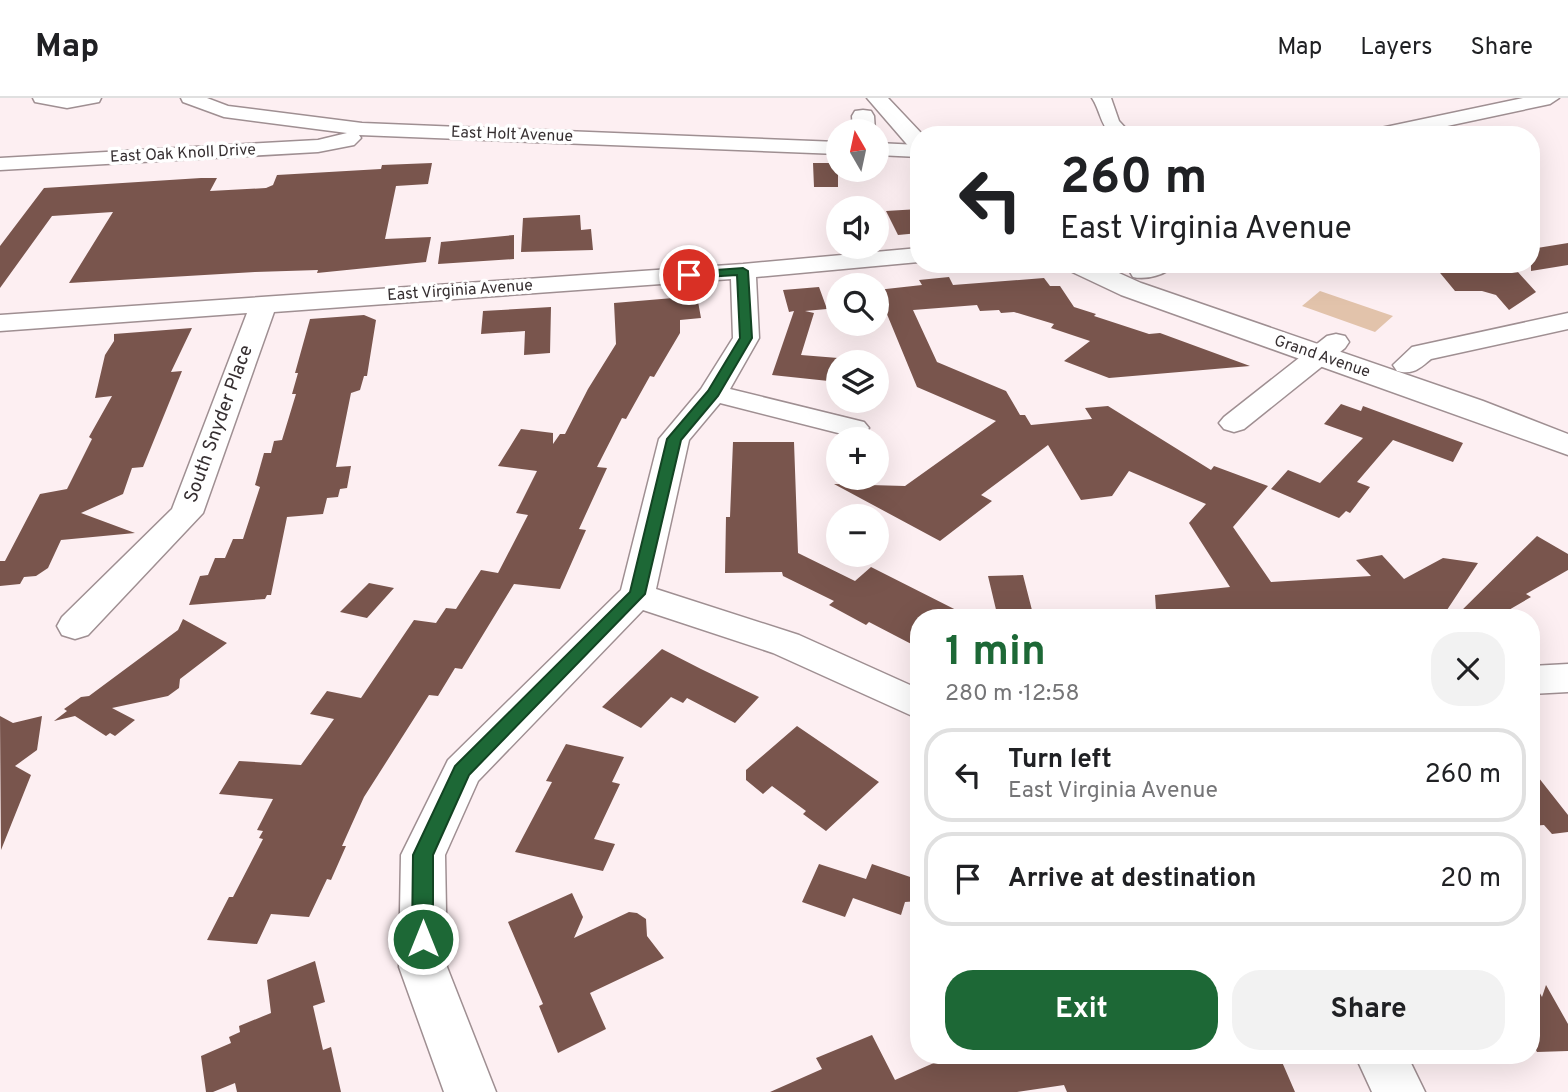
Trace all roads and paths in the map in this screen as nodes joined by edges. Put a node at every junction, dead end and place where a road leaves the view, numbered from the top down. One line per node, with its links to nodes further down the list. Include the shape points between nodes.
1 (42, 98): 8 (street)
2 (92, 98): 8 (street)
3 (190, 98): 12 (street, East Holt Avenue, via 224,111)
4 (849, 98): 9 (main road)
5 (877, 98): 13 (main road)
6 (1101, 98): 10 (street)
7 (1550, 98): 11 (street)
8 (66, 101)
9 (864, 119)
10 (1114, 126)
11 (1418, 126)
12 (362, 129): 14 (street, East Holt Avenue); 18 (street, East Oak Knoll Drive, via 347,141 318,146)
13 (910, 134)
14 (826, 148)
15 (889, 150): 16 (street)
16 (910, 151)
17 (889, 153): 19 (main road)
18 (0, 164)
19 (910, 166)
20 (910, 256): 21 (street, East Virginia Avenue)
21 (743, 271): 24 (street, East Virginia Avenue); 29 (street, via 746,338)
22 (1096, 273): 27 (main road, Grand Avenue, via 1131,289)
23 (1156, 273): 27 (main road, Grand Avenue)
24 (263, 305): 26 (street, East Virginia Avenue); 35 (street, South Snyder Place, via 187,513)
25 (1568, 321): 28 (street, via 1422,353)
26 (0, 323)
27 (1327, 349): 28 (main road, Grand Avenue); 30 (street); 33 (main road, Grand Avenue)
28 (1408, 365): 31 (main road, Grand Avenue)
29 (713, 393): 32 (street); 34 (street, via 674,439)
30 (1234, 422)
31 (1568, 422)
32 (850, 427)
33 (1568, 446)
34 (637, 594): 38 (street, via 786,644); 40 (street, via 462,771 423,855 422,967)
35 (75, 625)
36 (1568, 678): 37 (street)
37 (1540, 680)
38 (910, 701)
39 (1385, 1064): 41 (street)
40 (470, 1092)
41 (1399, 1092)

